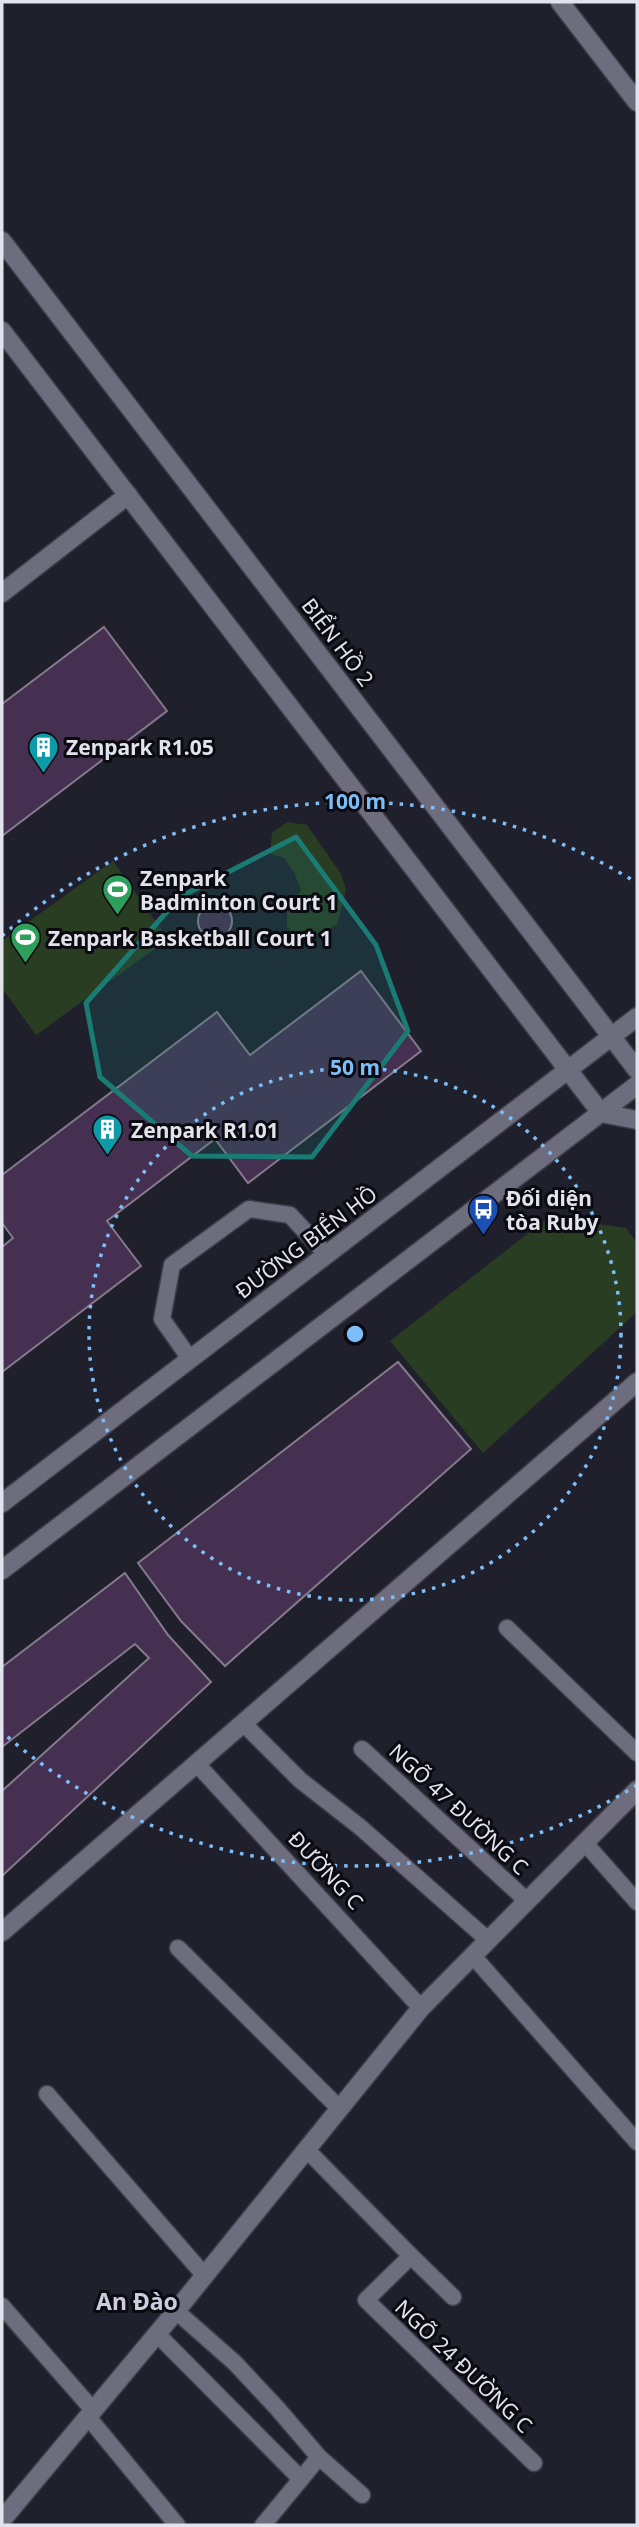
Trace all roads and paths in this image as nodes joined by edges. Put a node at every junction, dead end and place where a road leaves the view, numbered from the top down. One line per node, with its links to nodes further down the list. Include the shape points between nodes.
1 (560, 2): 2 (street)
2 (637, 103)
3 (2, 241): 8 (street, BIỂN HỒ 2)
4 (2, 331): 5 (street)
5 (128, 495): 6 (street); 9 (street)
6 (2, 593)
7 (637, 1017): 8 (street, ĐƯỜNG BIỂN HỒ)
8 (612, 1037): 9 (street, ĐƯỜNG BIỂN HỒ); 10 (street, BIỂN HỒ 2)
9 (568, 1070): 12 (street); 14 (street, ĐƯỜNG BIỂN HỒ)
10 (637, 1070)
11 (637, 1085): 12 (street)
12 (601, 1113): 13 (street); 18 (street)
13 (637, 1120)
14 (327, 1255): 15 (street, ĐƯỜNG BIỂN HỒ); 15 (lane, via 290,1215 249,1209 172,1265 162,1319)
15 (191, 1359): 17 (street, ĐƯỜNG BIỂN HỒ)
16 (637, 1382): 20 (street)
17 (2, 1503)
18 (2, 1570)
19 (506, 1628): 22 (lane)
20 (243, 1723): 23 (street); 29 (lane, via 300,1780)
21 (362, 1749): 26 (lane, NGÕ 47 ĐƯỜNG C)
22 (637, 1753)
23 (196, 1763): 28 (street); 32 (lane, ĐƯỜNG C)
24 (637, 1790): 25 (street)
25 (585, 1843): 26 (street); 27 (lane)
26 (527, 1901): 29 (street)
27 (637, 1902)
28 (2, 1932)
29 (488, 1940): 31 (street)
30 (178, 1948): 34 (lane)
31 (473, 1956): 32 (street); 35 (lane)
32 (421, 2008): 34 (street)
33 (47, 2094): 38 (lane)
34 (340, 2109): 36 (street)
35 (637, 2142)
36 (307, 2150): 37 (lane); 38 (street)
37 (411, 2256): 39 (lane); 45 (lane, NGÕ 24 ĐƯỜNG C, via 366,2300)
38 (205, 2276): 41 (street)
39 (453, 2297)
40 (2, 2306): 43 (lane)
41 (176, 2311): 42 (street); 44 (lane, via 234,2363)
42 (157, 2334): 43 (street); 46 (lane)
43 (90, 2414): 48 (street); 49 (lane)
44 (319, 2457): 46 (lane); 47 (lane)
45 (534, 2463)
46 (301, 2479): 50 (lane)
47 (362, 2495)
48 (2, 2520)
49 (177, 2525)
50 (263, 2525)

